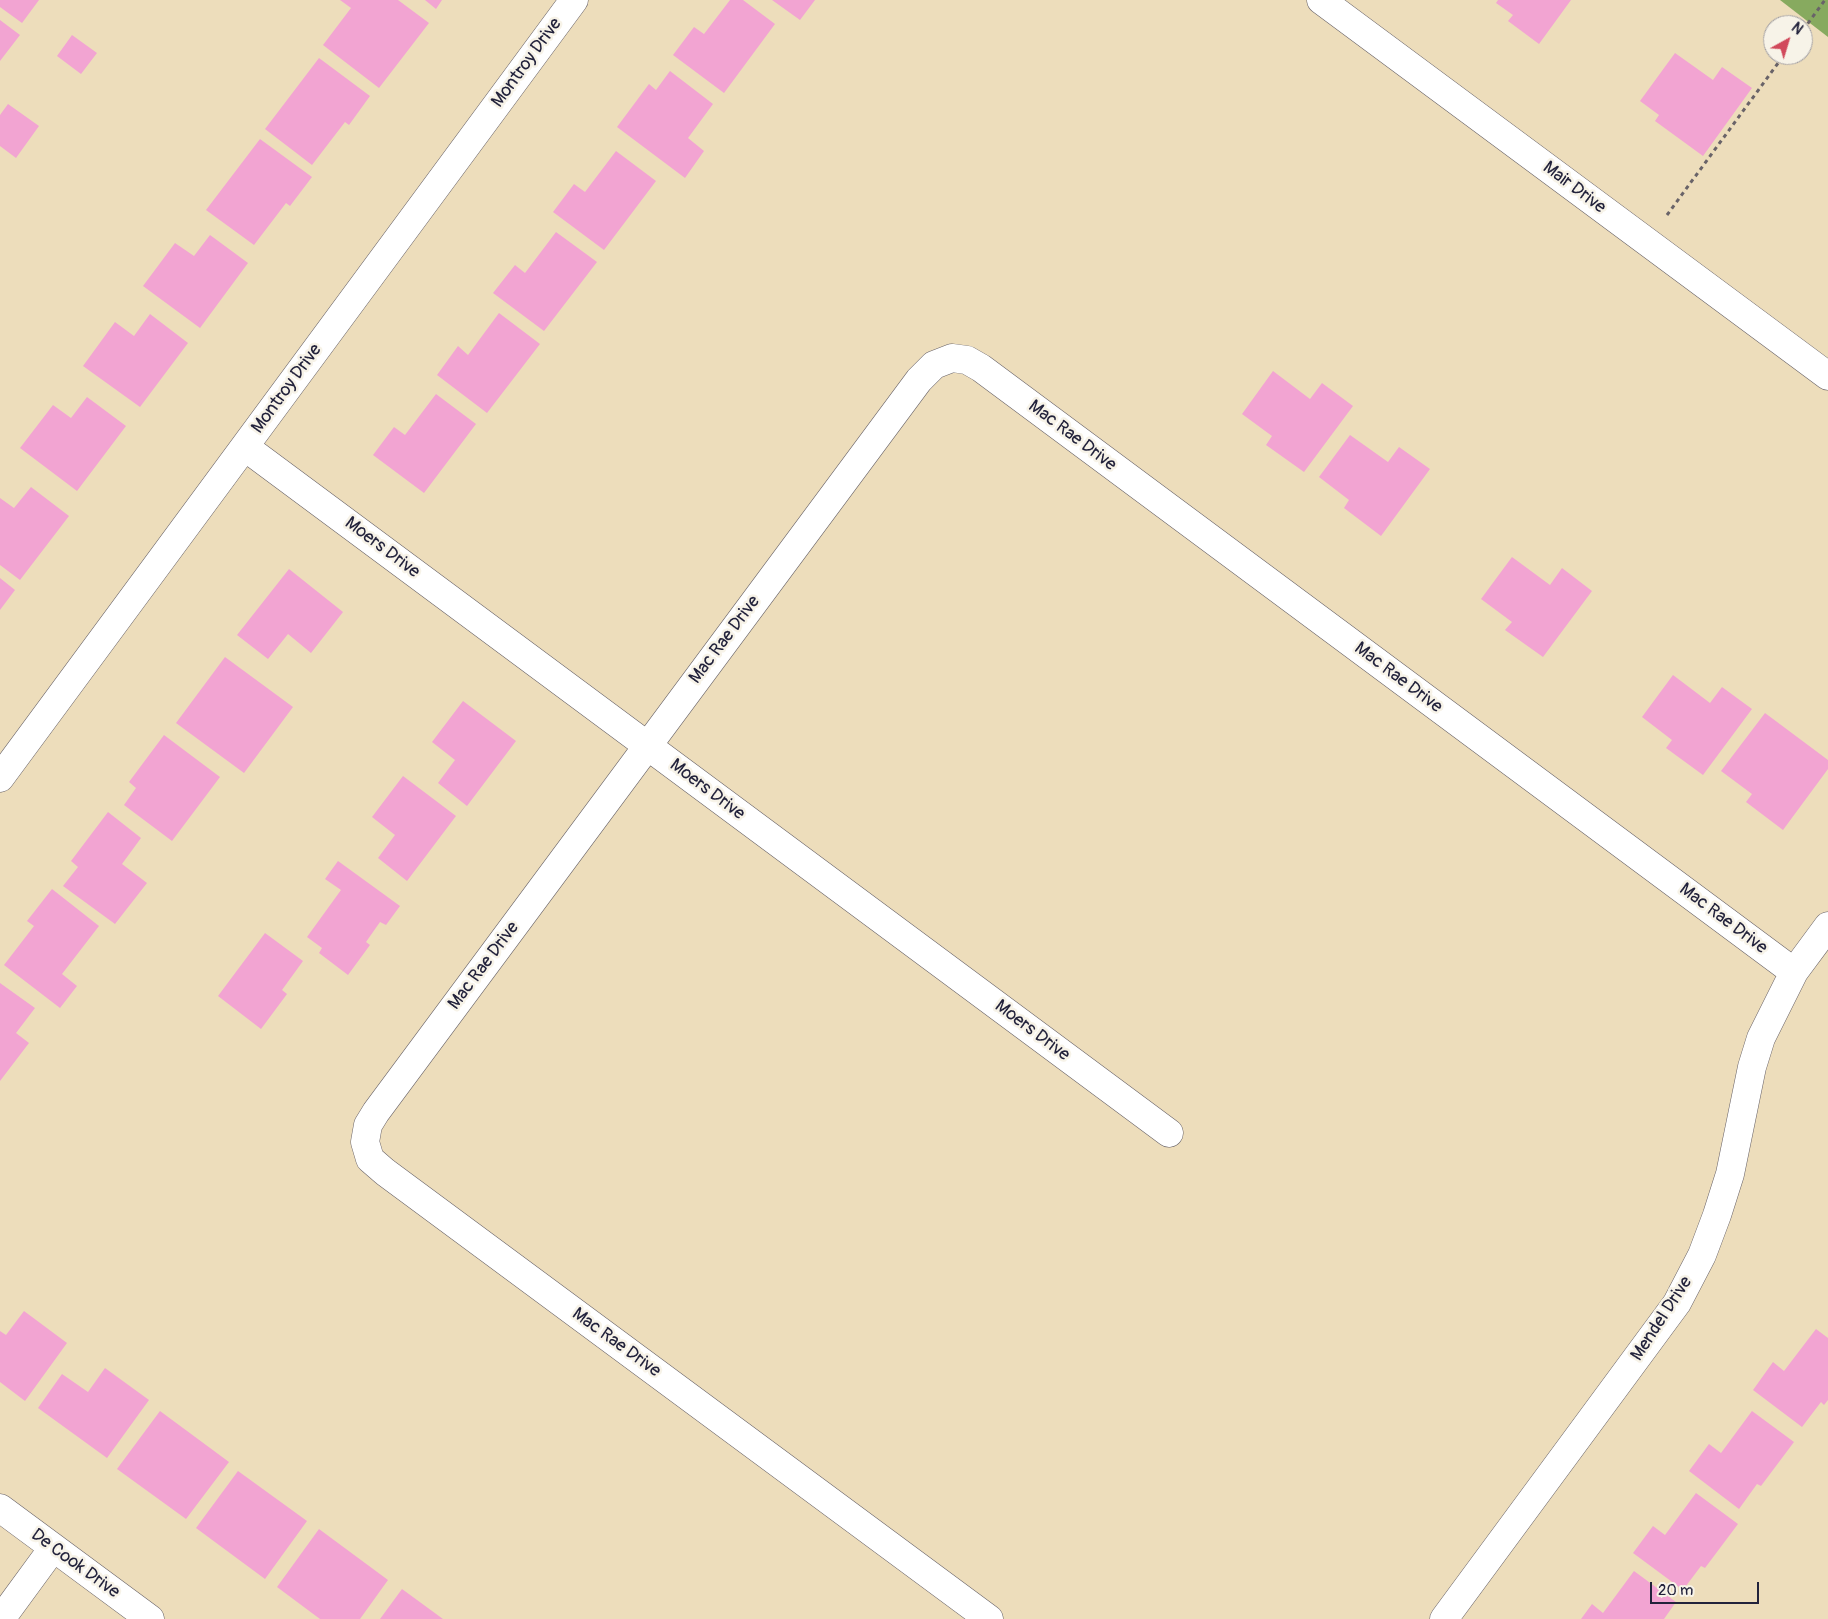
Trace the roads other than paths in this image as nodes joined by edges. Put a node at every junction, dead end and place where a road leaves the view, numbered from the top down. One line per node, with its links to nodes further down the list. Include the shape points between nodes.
1 (574, 0): 4 (street, Montroy Drive)
2 (1320, 0): 3 (street, Mair Drive)
3 (1828, 376)
4 (245, 446): 5 (street, Moers Drive); 6 (street, Montroy Drive)
5 (648, 746): 8 (street, Mac Rae Drive, via 918,380 934,365 952,358 967,360); 9 (street, Moers Drive); 14 (street, Mac Rae Drive, via 376,1112 368,1125 365,1142 370,1159)
6 (0, 778)
7 (1828, 926): 8 (street, Mendel Drive)
8 (1794, 972): 15 (street, Mendel Drive, via 1761,1038 1720,1207 1702,1255 1677,1303)
9 (1169, 1133)
10 (0, 1508): 11 (street, De Cook Drive)
11 (53, 1548): 12 (street); 13 (street, De Cook Drive)
12 (1, 1619)
13 (150, 1619)
14 (989, 1619)
15 (1444, 1619)

